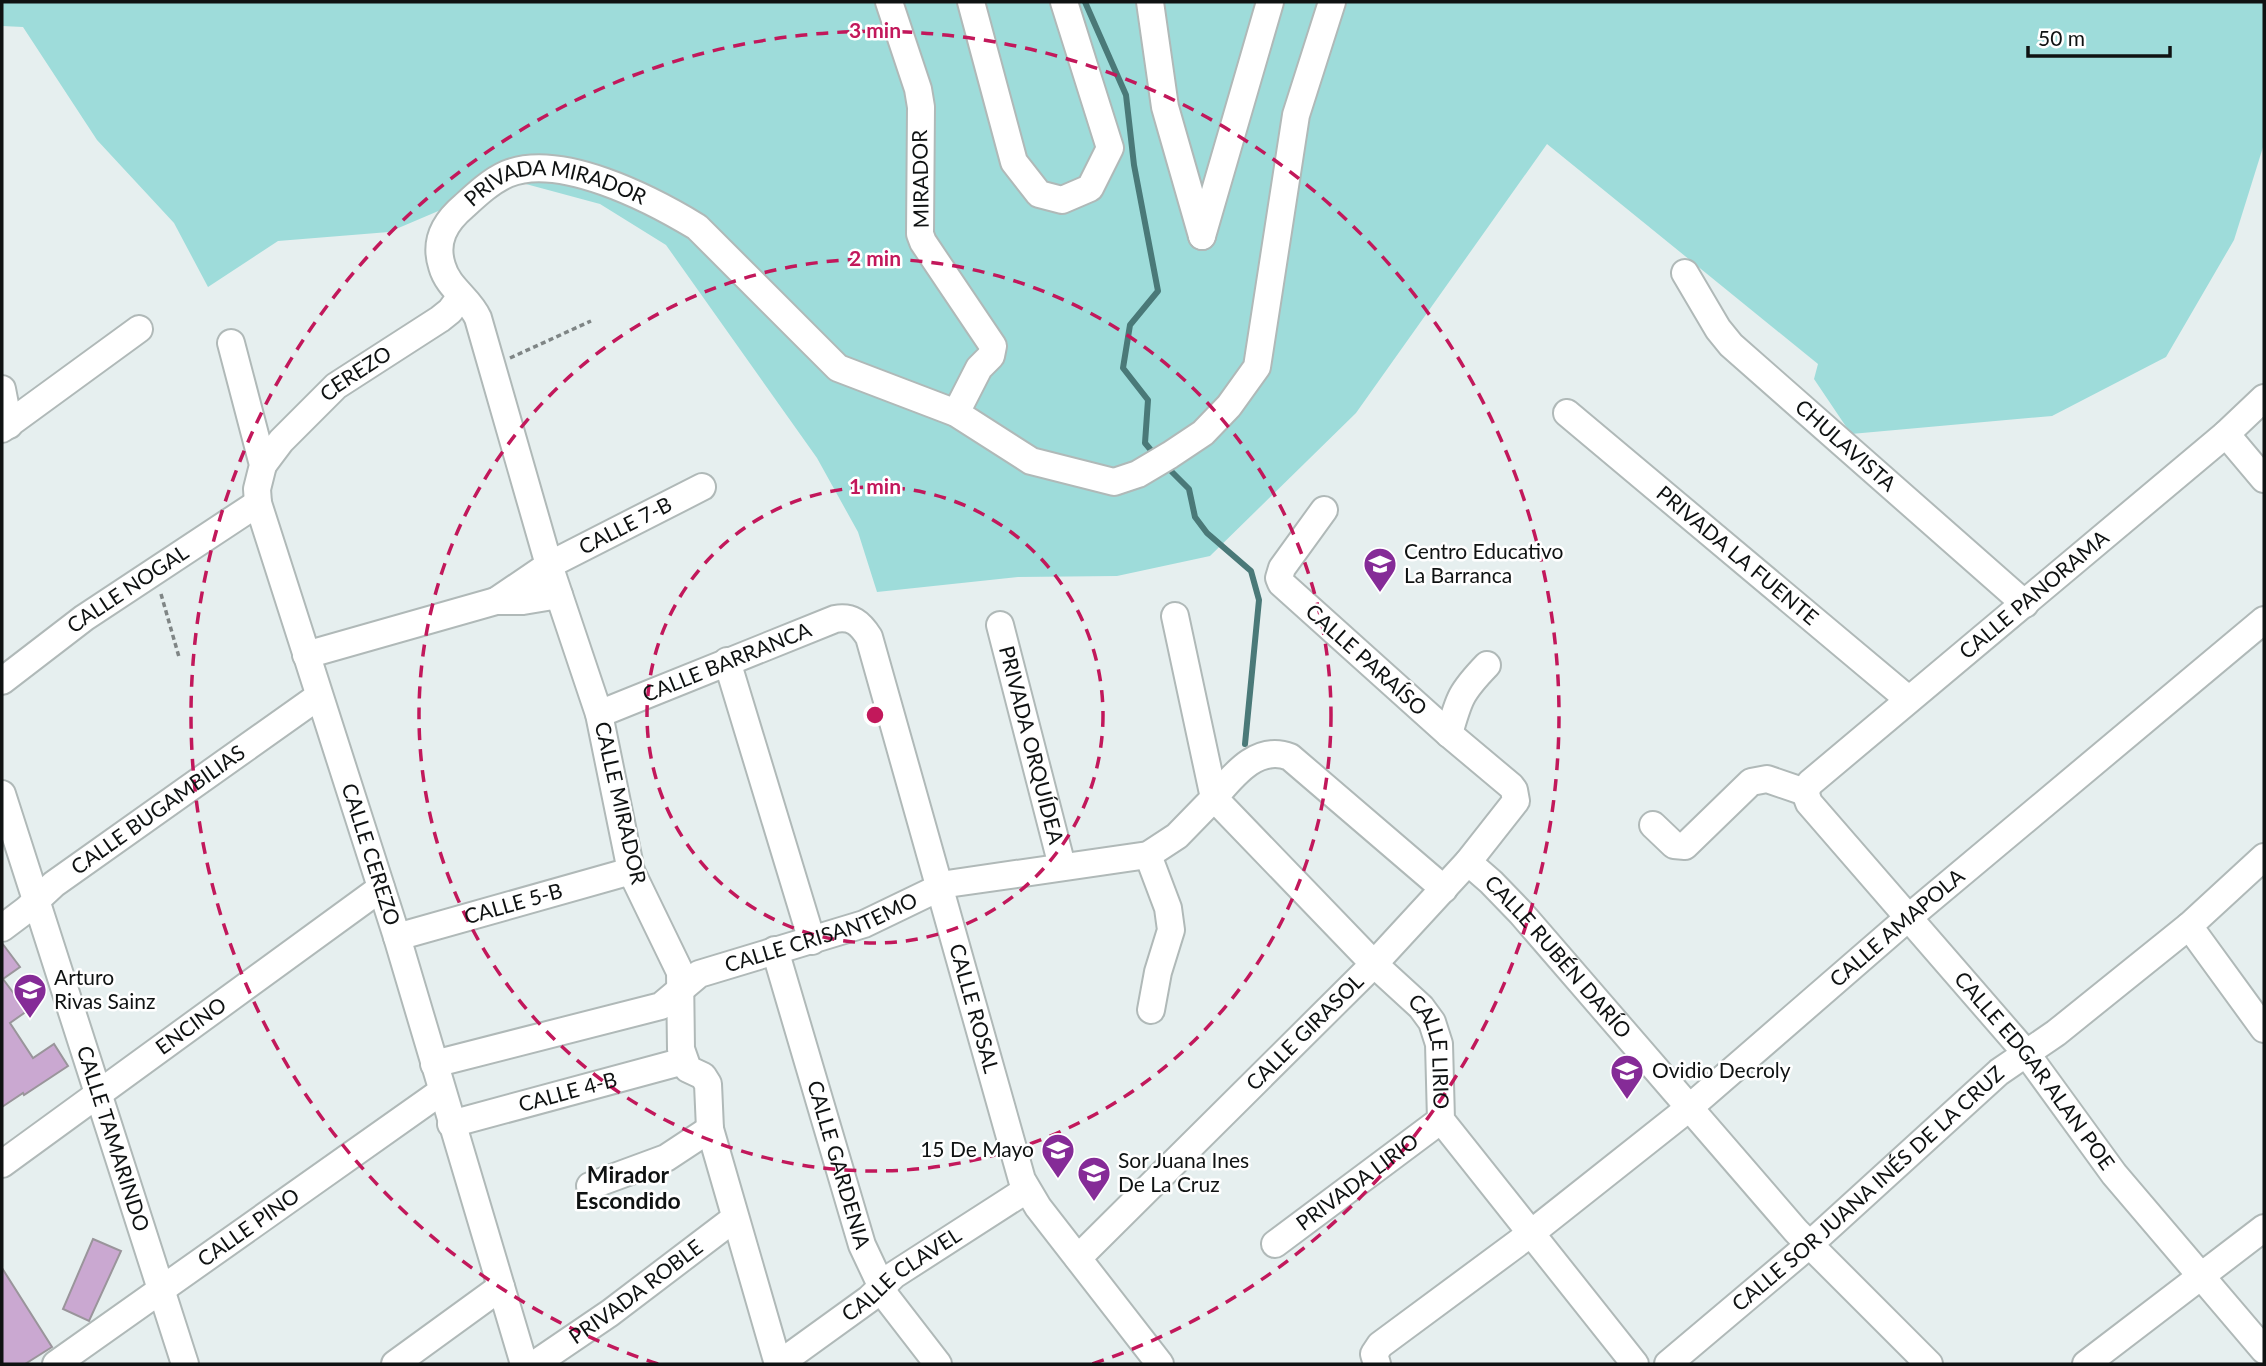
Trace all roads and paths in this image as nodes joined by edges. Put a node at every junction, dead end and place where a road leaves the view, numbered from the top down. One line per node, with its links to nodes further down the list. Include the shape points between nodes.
1 (889, 2): 15 (street, MIRADOR, via 918,89 920,234 993,346)
2 (971, 2): 3 (street, via 1013,162 1039,194 1062,200 1090,188 1110,148)
3 (1064, 2)
4 (1150, 2): 5 (street, via 1165,107 1202,236)
5 (1270, 2)
6 (1332, 2): 15 (street, PRIVADA MIRADOR, via 1296,115 1257,367 1229,406 1203,433 1170,455 1114,482 1031,461)
7 (1685, 273): 28 (street, CHULAVISTA, via 1724,339)
8 (461, 296): 12 (street, PRIVADA MIRADOR, via 478,318); 15 (street, PRIVADA MIRADOR, via 445,275 439,254 439,241 450,219 506,175 527,169 582,174 641,197 697,227 838,368); 19 (street, CEREZO, via 440,319 336,386)
9 (591, 321): 12 (path)
10 (139, 329): 17 (street)
11 (231, 343): 19 (street, CALLE CEREZO)
12 (492, 366): 24 (street, PRIVADA MIRADOR)
13 (2, 389): 17 (street)
14 (2264, 398): 18 (street, CALLE PANORAMA)
15 (956, 413)
16 (1566, 413): 39 (street, PRIVADA LA FUENTE)
17 (5, 427)
18 (2226, 434): 20 (street); 28 (street, CALLE PANORAMA)
19 (263, 465): 22 (street, CALLE CEREZO)
20 (2264, 479)
21 (702, 487): 24 (street, CALLE 7-B)
22 (258, 503): 25 (street, CALLE NOGAL); 33 (street, CALLE CEREZO)
23 (1324, 510): 41 (street, CALLE PARAÍSO, via 1282,568 1281,583)
24 (549, 565): 26 (street, PRIVADA MIRADOR); 27 (street)
25 (155, 571): 34 (path); 37 (street, CALLE NOGAL)
26 (559, 595): 27 (street); 40 (street, CALLE MIRADOR)
27 (496, 601): 33 (street)
28 (2025, 604): 39 (street, CALLE PANORAMA)
29 (1175, 616): 45 (street)
30 (856, 620): 35 (street, CALLE BARRANCA, via 835,619); 53 (street, CALLE ROSAL, via 869,637)
31 (2264, 620): 56 (street, CALLE AMAPOLA)
32 (1000, 625): 50 (street, PRIVADA ORQUÍDEA)
33 (306, 655): 38 (street, CALLE CEREZO)
34 (178, 657)
35 (727, 661): 40 (street, CALLE BARRANCA); 60 (street)
36 (1487, 665): 41 (street, via 1459,698)
37 (2, 681)
38 (318, 696): 52 (street, CALLE CEREZO); 55 (street, CALLE BUGAMBILIAS)
39 (1908, 699): 42 (street, CALLE PANORAMA)
40 (599, 714): 51 (street, CALLE MIRADOR)
41 (1449, 734): 44 (street, CALLE PARAÍSO)
42 (1805, 792): 46 (street, via 1767,779 1751,782 1685,845 1674,845); 56 (street, CALLE EDGAR ALAN POE, via 1808,803)
43 (2, 794): 55 (street, CALLE TAMARINDO)
44 (1516, 795): 49 (street, CALLE GIRASOL, via 1513,806)
45 (1210, 803): 47 (street, CALLE CRISANTEMO, via 1177,836); 54 (street, via 1250,762 1279,753 1301,765); 62 (street, CALLE LIRIO)
46 (1653, 825)
47 (1148, 855): 50 (street, CALLE CRISANTEMO); 64 (street, via 1168,908 1171,930)
48 (2264, 857): 57 (street, CALLE SOR JUANA INÉS DE LA CRUZ)
49 (1468, 862): 54 (street, CALLE GIRASOL); 71 (street, CALLE RUBÉN DARÍO, via 1521,913)
50 (1062, 866): 53 (street, CALLE CRISANTEMO)
51 (631, 871): 59 (street, CALLE 5-B); 63 (street, CALLE MIRADOR, via 678,969)
52 (381, 888): 59 (street, CALLE CEREZO); 70 (street, ENCINO)
53 (938, 888): 60 (street, CALLE CRISANTEMO, via 864,924); 77 (street, CALLE ROSAL)
54 (1444, 889): 62 (street, CALLE GIRASOL)
55 (35, 901): 58 (street, CALLE BUGAMBILIAS); 70 (street, CALLE TAMARINDO)
56 (1908, 918): 66 (street, CALLE EDGAR ALAN POE); 71 (street, CALLE AMAPOLA)
57 (2189, 926): 65 (street); 66 (street, CALLE SOR JUANA INÉS DE LA CRUZ)
58 (2, 928)
59 (397, 937): 68 (street, CALLE CEREZO)
60 (812, 942): 61 (street, CALLE CRISANTEMO)
61 (775, 950): 63 (street, CALLE CRISANTEMO, via 699,974); 86 (street, CALLE GARDENIA, via 862,1245)
62 (1374, 964): 72 (street, CALLE LIRIO, via 1432,1022 1438,1044); 83 (street, CALLE GIRASOL)
63 (682, 987): 67 (street, CALLE MIRADOR); 68 (street, CALLE CRISANTEMO, via 661,1006)
64 (1152, 1010)
65 (2264, 1029)
66 (2026, 1052): 82 (street, CALLE SOR JUANA INÉS DE LA CRUZ); 84 (street, CALLE EDGAR ALAN POE, via 2114,1174)
67 (684, 1061): 73 (street, CALLE 4-B); 74 (street, via 708,1084)
68 (434, 1064): 69 (street, CALLE CEREZO)
69 (442, 1091): 73 (street, CALLE CEREZO); 87 (street, CALLE PINO)
70 (100, 1094): 75 (street, ENCINO); 87 (street, CALLE TAMARINDO)
71 (1689, 1108): 80 (street, CALLE AMAPOLA); 82 (street, CALLE RUBÉN DARÍO)
72 (1441, 1120): 80 (street, CALLE LIRIO); 81 (street, PRIVADA LIRIO)
73 (451, 1124): 85 (street, CALLE CEREZO)
74 (710, 1129): 76 (street, via 666,1158); 78 (street)
75 (2, 1164)
76 (590, 1186)
77 (1026, 1189): 83 (street, CALLE ROSAL); 86 (street, CALLE CLAVEL)
78 (735, 1217): 93 (street, PRIVADA ROBLE); 94 (street)
79 (2264, 1228): 84 (street)
80 (1530, 1234): 97 (street, CALLE AMAPOLA, via 1380,1345 1374,1354); 98 (street, CALLE LIRIO)
81 (1275, 1244)
82 (1809, 1245): 99 (street, CALLE SOR JUANA INÉS DE LA CRUZ); 100 (street, CALLE RUBÉN DARÍO)
83 (1078, 1258): 96 (street, CALLE ROSAL)
84 (2199, 1277): 88 (street, CALLE EDGAR ALAN POE); 101 (street)
85 (501, 1287): 91 (street); 92 (street, CALLE CEREZO)
86 (881, 1287): 94 (street, CALLE CLAVEL); 95 (street, CALLE GARDENIA)
87 (162, 1290): 89 (street, CALLE PINO); 90 (street, CALLE TAMARINDO)
88 (2264, 1350)
89 (56, 1364)
90 (185, 1364)
91 (395, 1364)
92 (524, 1364)
93 (535, 1364)
94 (779, 1364)
95 (938, 1364)
96 (1160, 1364)
97 (1377, 1364)
98 (1635, 1364)
99 (1668, 1364)
100 (1929, 1364)
101 (2086, 1364)

